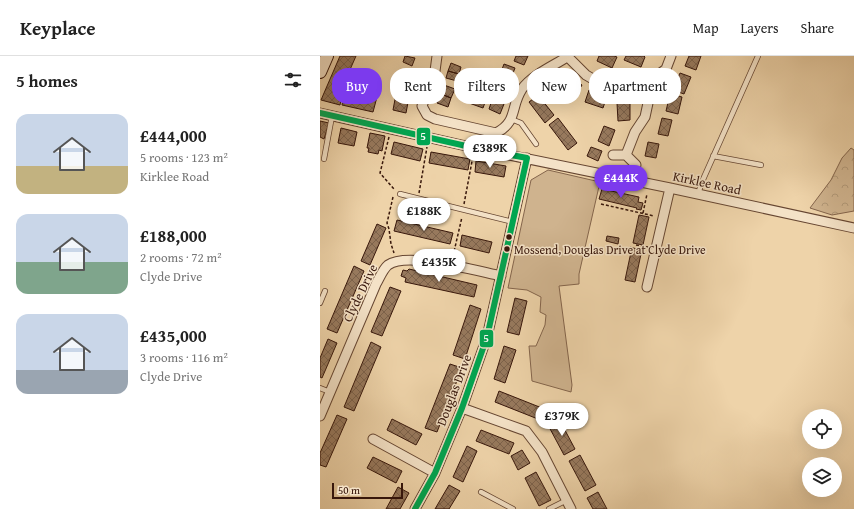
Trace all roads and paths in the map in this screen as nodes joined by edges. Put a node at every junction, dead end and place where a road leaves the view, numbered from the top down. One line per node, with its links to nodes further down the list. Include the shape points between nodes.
1 (327, 56): 7 (main road)
2 (437, 56): 12 (street, via 435,71 422,106 427,115 435,120 496,133 503,130)
3 (567, 56): 8 (street); 12 (street, via 532,79 522,90)
4 (671, 56): 6 (street)
5 (758, 56): 18 (lane)
6 (666, 68)
7 (320, 72)
8 (589, 77)
9 (648, 104): 17 (street, via 645,117 633,136)
10 (320, 113): 11 (street, Kirklee Road)
11 (332, 115): 13 (street, Kirklee Road); 20 (lane)
12 (511, 119): 15 (lane, via 521,123)
13 (391, 129): 14 (street, Kirklee Road); 25 (path, via 380,173)
14 (428, 137): 19 (street, Kirklee Road); 29 (path)
15 (536, 144)
16 (613, 155): 17 (street)
17 (626, 155): 21 (street)
18 (713, 156): 22 (lane); 27 (lane)
19 (527, 158): 23 (street, Kirklee Road); 33 (street, Douglas Drive)
20 (324, 159)
21 (636, 165)
22 (761, 165)
23 (649, 184): 24 (street, Kirklee Road); 31 (path)
24 (670, 188): 27 (street, Kirklee Road); 32 (street)
25 (395, 190)
26 (400, 194): 29 (lane)
27 (698, 195): 34 (street, Kirklee Road)
28 (393, 196): 35 (path, via 387,223)
29 (417, 198): 33 (lane)
30 (602, 204): 31 (path)
31 (643, 213): 32 (path)
32 (663, 218): 37 (street)
33 (513, 222): 36 (street, Douglas Drive)
34 (854, 228)
35 (398, 262): 36 (street, Clyde Drive, via 429,262); 41 (street, Clyde Drive, via 388,266 376,284)
36 (501, 276): 42 (street, Douglas Drive, via 487,337)
37 (647, 287)
38 (325, 291): 39 (lane)
39 (320, 303)
40 (320, 388): 41 (lane)
41 (330, 392): 43 (street, Clyde Drive)
42 (462, 408): 45 (street, Douglas Drive); 47 (street, via 526,431 542,452)
43 (320, 416)
44 (373, 439): 45 (street)
45 (435, 473): 48 (street, Douglas Drive)
46 (481, 492): 49 (lane)
47 (567, 500): 50 (lane); 51 (street)
48 (415, 509)
49 (513, 509)
50 (549, 509)
51 (571, 509)

